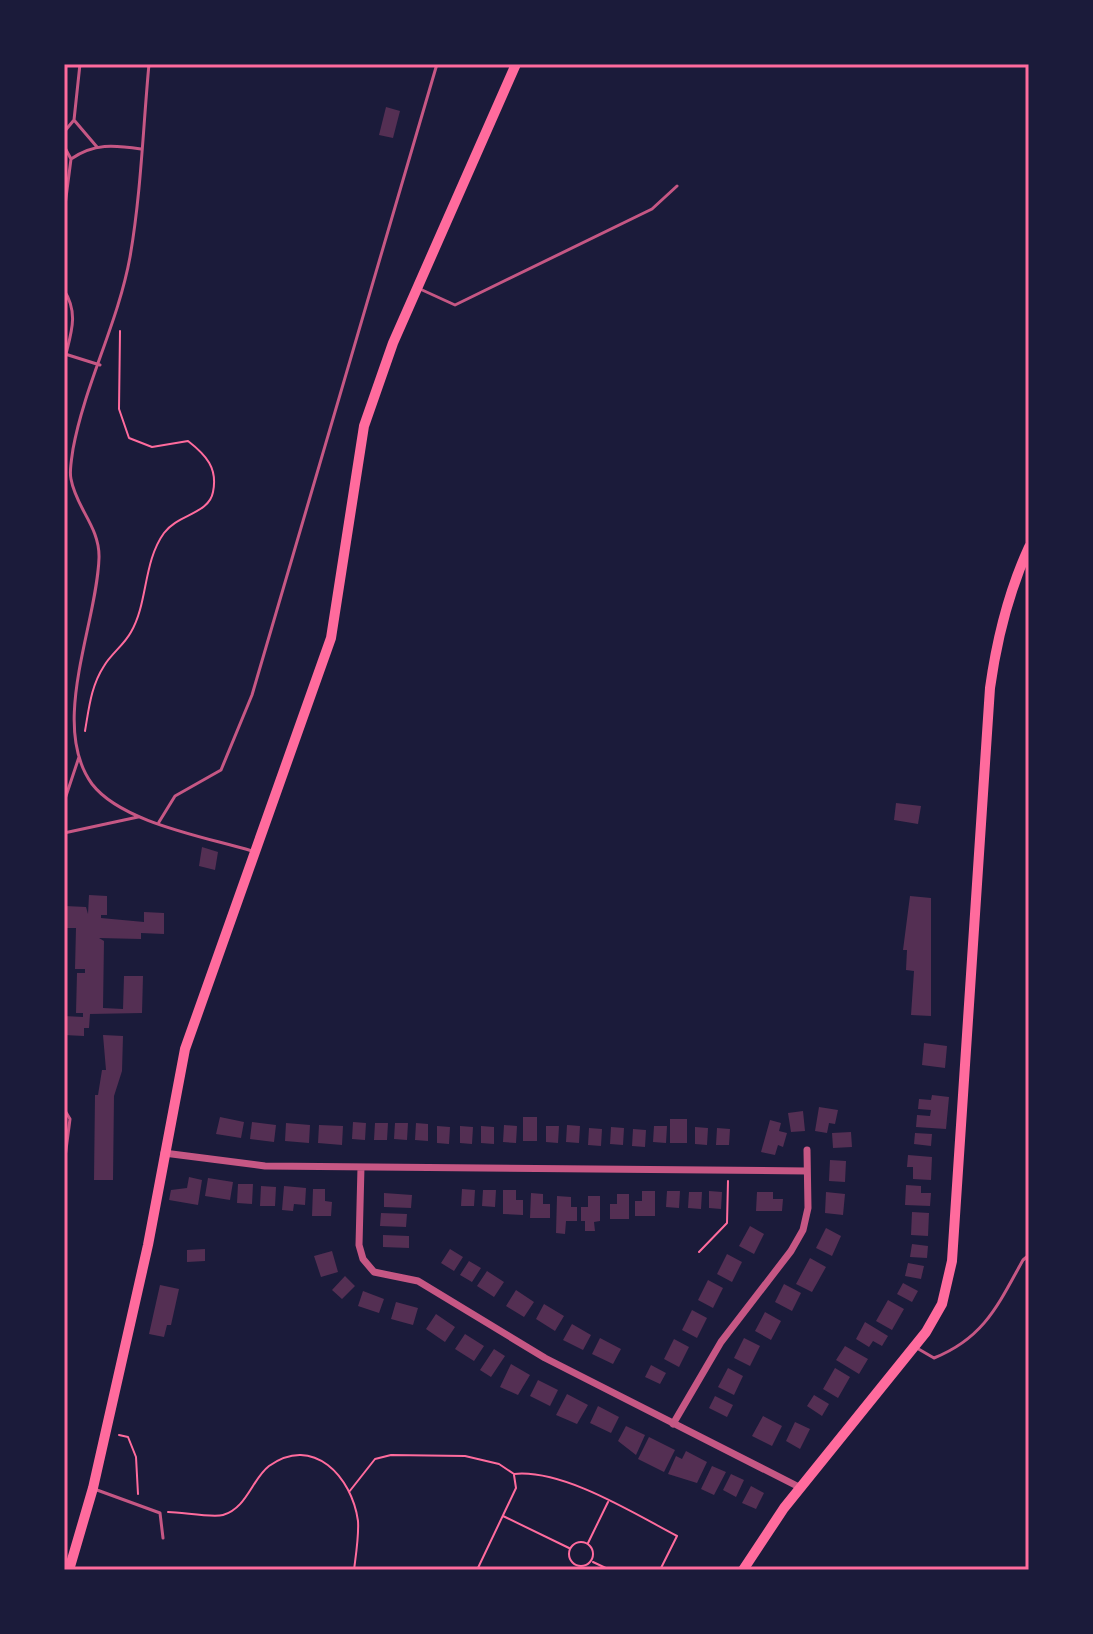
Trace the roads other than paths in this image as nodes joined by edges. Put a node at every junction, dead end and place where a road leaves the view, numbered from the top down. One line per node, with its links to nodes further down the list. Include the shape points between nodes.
1 (80, 64): 5 (lane)
2 (149, 64): 9 (lane)
3 (437, 64): 23 (lane, via 252,695 221,770 175,796)
4 (516, 64): 13 (main road)
5 (74, 120): 6 (lane); 8 (lane)
6 (64, 132)
7 (64, 146): 10 (lane)
8 (97, 147): 9 (lane); 10 (lane)
9 (141, 149): 16 (lane, via 130,256)
10 (71, 159): 12 (lane)
11 (677, 186): 13 (lane, via 652,209 455,305)
12 (64, 213)
13 (418, 288): 25 (main road, via 364,426 331,638)
14 (64, 290): 15 (lane, via 74,322)
15 (65, 354): 16 (lane)
16 (100, 365): 18 (lane, via 74,448)
17 (64, 479): 18 (lane)
18 (71, 479): 20 (lane, via 94,528 99,555 75,701)
19 (1029, 547): 33 (main road, via 996,640 987,712 952,1261 942,1304)
20 (80, 755): 21 (lane); 22 (lane, via 91,783 113,804)
21 (64, 802)
22 (141, 817): 23 (lane); 24 (lane)
23 (159, 822): 25 (lane)
24 (64, 833)
25 (254, 852): 28 (main road, via 185,1049)
26 (64, 1109): 29 (lane, via 70,1119)
27 (807, 1150): 31 (street)
28 (164, 1153): 30 (street, via 265,1166); 35 (main road)
29 (64, 1165)
30 (361, 1167): 31 (street); 34 (street, via 359,1245 374,1272 418,1281 545,1358)
31 (807, 1171): 34 (street, via 803,1230 721,1342)
32 (1029, 1255): 33 (lane, via 986,1326 959,1348 934,1358)
33 (915, 1347): 36 (main road)
34 (673, 1424): 36 (street)
35 (93, 1488): 37 (lane, via 160,1513); 38 (main road)
36 (801, 1488): 39 (main road)
37 (163, 1538)
38 (69, 1570)
39 (743, 1570)

